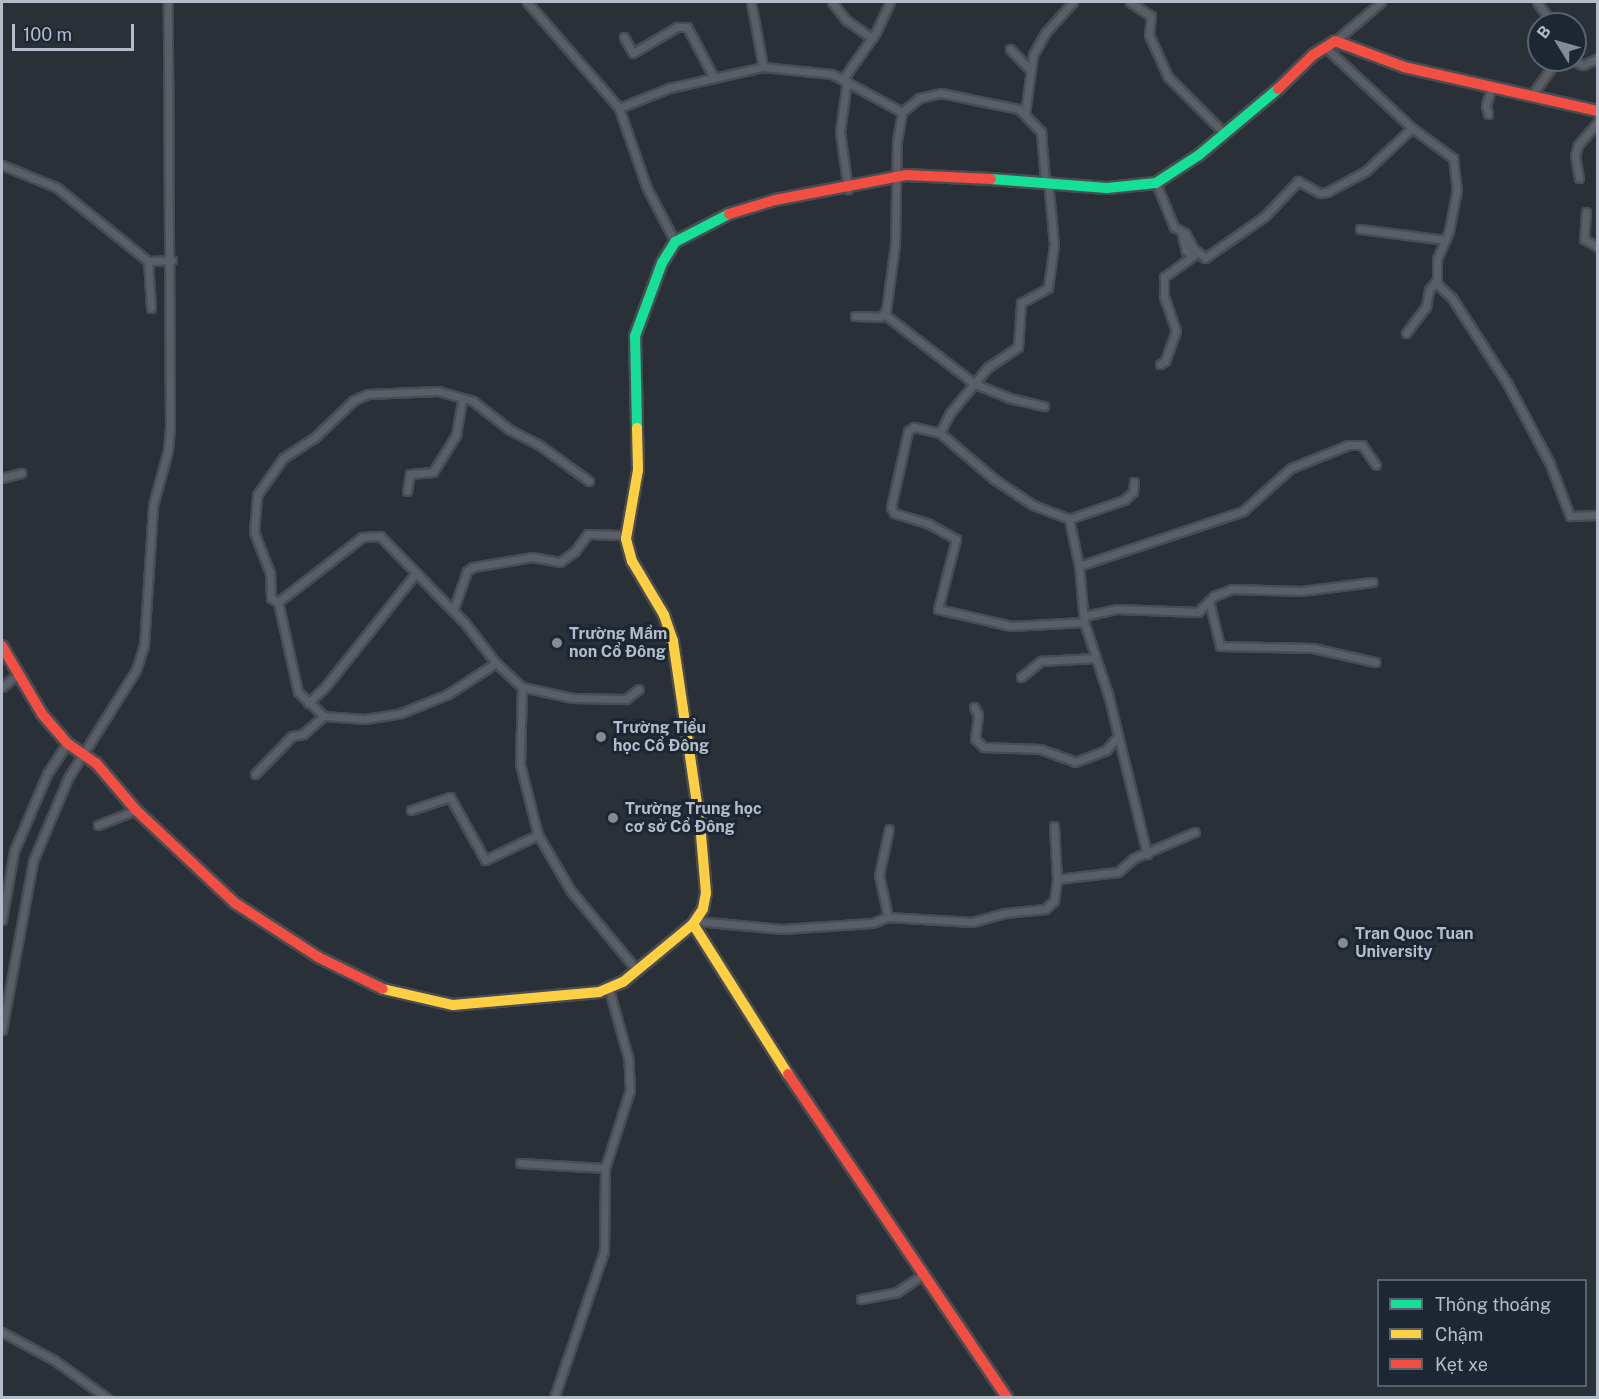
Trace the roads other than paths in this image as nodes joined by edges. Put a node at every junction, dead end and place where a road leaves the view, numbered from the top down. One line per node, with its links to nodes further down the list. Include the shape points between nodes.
1 (168, 2): 40 (street)
2 (527, 2): 20 (street)
3 (752, 2): 13 (street)
4 (832, 2): 10 (street, via 846,20)
5 (890, 2): 10 (street)
6 (1073, 2): 14 (street, via 1037,46)
7 (1130, 2): 27 (street, via 1151,16 1149,35 1168,77)
8 (1382, 2): 11 (street)
9 (624, 37): 16 (street, via 633,53 676,27 687,27)
10 (872, 38): 17 (street)
11 (1328, 46): 18 (street, via 1335,41 1350,50 1404,66); 26 (street); 27 (street)
12 (1010, 49): 14 (street)
13 (763, 67): 16 (street); 17 (street)
14 (1030, 70): 23 (street)
15 (1548, 72): 19 (street)
16 (712, 76): 20 (street)
17 (845, 79): 22 (street); 33 (street, via 840,132)
18 (1492, 85): 19 (street); 24 (street, via 1486,105)
19 (1531, 96): 21 (street)
20 (619, 108): 38 (street, via 646,186)
21 (1598, 111)
22 (902, 112): 23 (street, via 919,98 935,93 991,101); 29 (street)
23 (1025, 114): 31 (street, via 1041,132)
24 (1488, 114)
25 (1598, 122): 30 (street, via 1578,145 1575,156)
26 (1412, 128): 36 (street, via 1366,171 1327,192 1320,193 1298,181 1265,216 1205,258); 37 (street, via 1451,156 1456,165 1457,189)
27 (1224, 133): 32 (street)
28 (2, 165): 41 (street, via 56,187)
29 (894, 177): 31 (street); 33 (street); 44 (street, via 894,244)
30 (1579, 178)
31 (1047, 181): 32 (street, via 1107,188); 48 (street, via 1054,245 1048,288 1021,303 1018,347 990,365)
32 (1156, 183): 36 (street, via 1174,227)
33 (848, 189): 38 (street, via 775,200 735,211)
34 (1586, 212): 39 (street, via 1584,239)
35 (1360, 229): 37 (street)
36 (1180, 231): 47 (street, via 1186,251 1192,256 1190,262 1164,277 1164,296 1176,331 1165,361)
37 (1445, 240): 42 (street, via 1437,259)
38 (675, 242): 60 (street, via 662,263 634,336 638,470)
39 (1598, 246)
40 (172, 260): 41 (street); 81 (street, via 170,441 153,505 144,646 129,682)
41 (148, 261): 43 (street)
42 (1436, 281): 46 (street, via 1422,312); 58 (street, via 1499,369 1550,464 1570,516)
43 (152, 308)
44 (884, 314): 45 (street); 48 (street)
45 (855, 316)
46 (1406, 333)
47 (1160, 364)
48 (975, 384): 50 (street, via 1009,398); 51 (street, via 950,413)
49 (462, 400): 55 (street, via 473,400 510,430 538,444); 57 (street, via 456,435 433,472 410,474); 65 (street, via 438,391 368,394 354,400 314,438 279,461 257,495 254,507 254,532 270,573 270,596)
50 (1044, 406)
51 (940, 433): 59 (street, via 994,479 1033,505); 67 (street, via 914,427 908,431 891,507 894,513 929,524 957,539 938,609 1011,626)
52 (1376, 465): 61 (street, via 1362,445 1348,445 1291,468 1243,511)
53 (21, 473): 54 (street)
54 (2, 478)
55 (589, 481)
56 (1134, 482): 59 (street, via 1133,492 1124,500)
57 (407, 491)
58 (1598, 515)
59 (1069, 519): 61 (street)
60 (626, 535): 66 (street, via 588,534 560,562 532,557 473,567 466,572); 94 (street, via 632,561 664,615 673,642 700,823 706,893)
61 (1079, 566): 67 (street)
62 (416, 573): 65 (street, via 389,541 368,535); 66 (street); 77 (street, via 326,687)
63 (1372, 582): 64 (street, via 1301,591 1232,589)
64 (1209, 601): 67 (street, via 1198,612 1117,609); 70 (street, via 1220,646 1313,648)
65 (278, 602): 77 (street, via 298,692)
66 (453, 611): 71 (street)
67 (1084, 619): 69 (street)
68 (2, 646): 72 (street)
69 (1095, 658): 73 (street, via 1041,661); 80 (street, via 1108,694)
70 (1375, 662)
71 (496, 663): 75 (street); 79 (street, via 448,694 401,713 365,719)
72 (17, 675): 74 (street); 81 (street, via 42,714)
73 (1021, 677)
74 (2, 687)
75 (522, 687): 76 (street, via 594,700 626,699); 89 (street, via 520,764)
76 (639, 689)
77 (308, 704): 79 (street)
78 (974, 707): 80 (street, via 978,715 975,739 984,747 1040,749 1075,762 1106,750)
79 (324, 716): 82 (street, via 303,734 292,736)
80 (1116, 739): 90 (street)
81 (75, 748): 83 (street); 93 (street, via 47,774 14,851); 97 (street, via 33,861)
82 (255, 774)
83 (136, 810): 85 (street); 96 (street, via 235,903 354,976 437,1004 476,1004)
84 (411, 810): 89 (street, via 450,796 485,860)
85 (98, 825)
86 (1054, 826): 91 (street)
87 (889, 829): 92 (street, via 879,875)
88 (1195, 832): 90 (street)
89 (538, 835): 95 (street, via 571,891)
90 (1147, 854): 91 (street, via 1134,858 1118,872)
91 (1057, 879): 92 (street, via 1054,902 1045,909 1005,913 972,922)
92 (888, 917): 94 (street, via 872,924 782,929)
93 (2, 920)
94 (695, 922): 95 (street); 100 (street, via 789,1076)
95 (636, 969): 96 (street)
96 (609, 990): 99 (street, via 628,1057 630,1079 627,1102)
97 (2, 1030)
98 (520, 1162): 99 (street)
99 (606, 1168): 104 (street, via 604,1251)
100 (924, 1274): 101 (street, via 897,1292); 105 (street)
101 (861, 1299)
102 (2, 1332): 103 (street, via 54,1360)
103 (107, 1398)
104 (554, 1398)
105 (1007, 1398)

